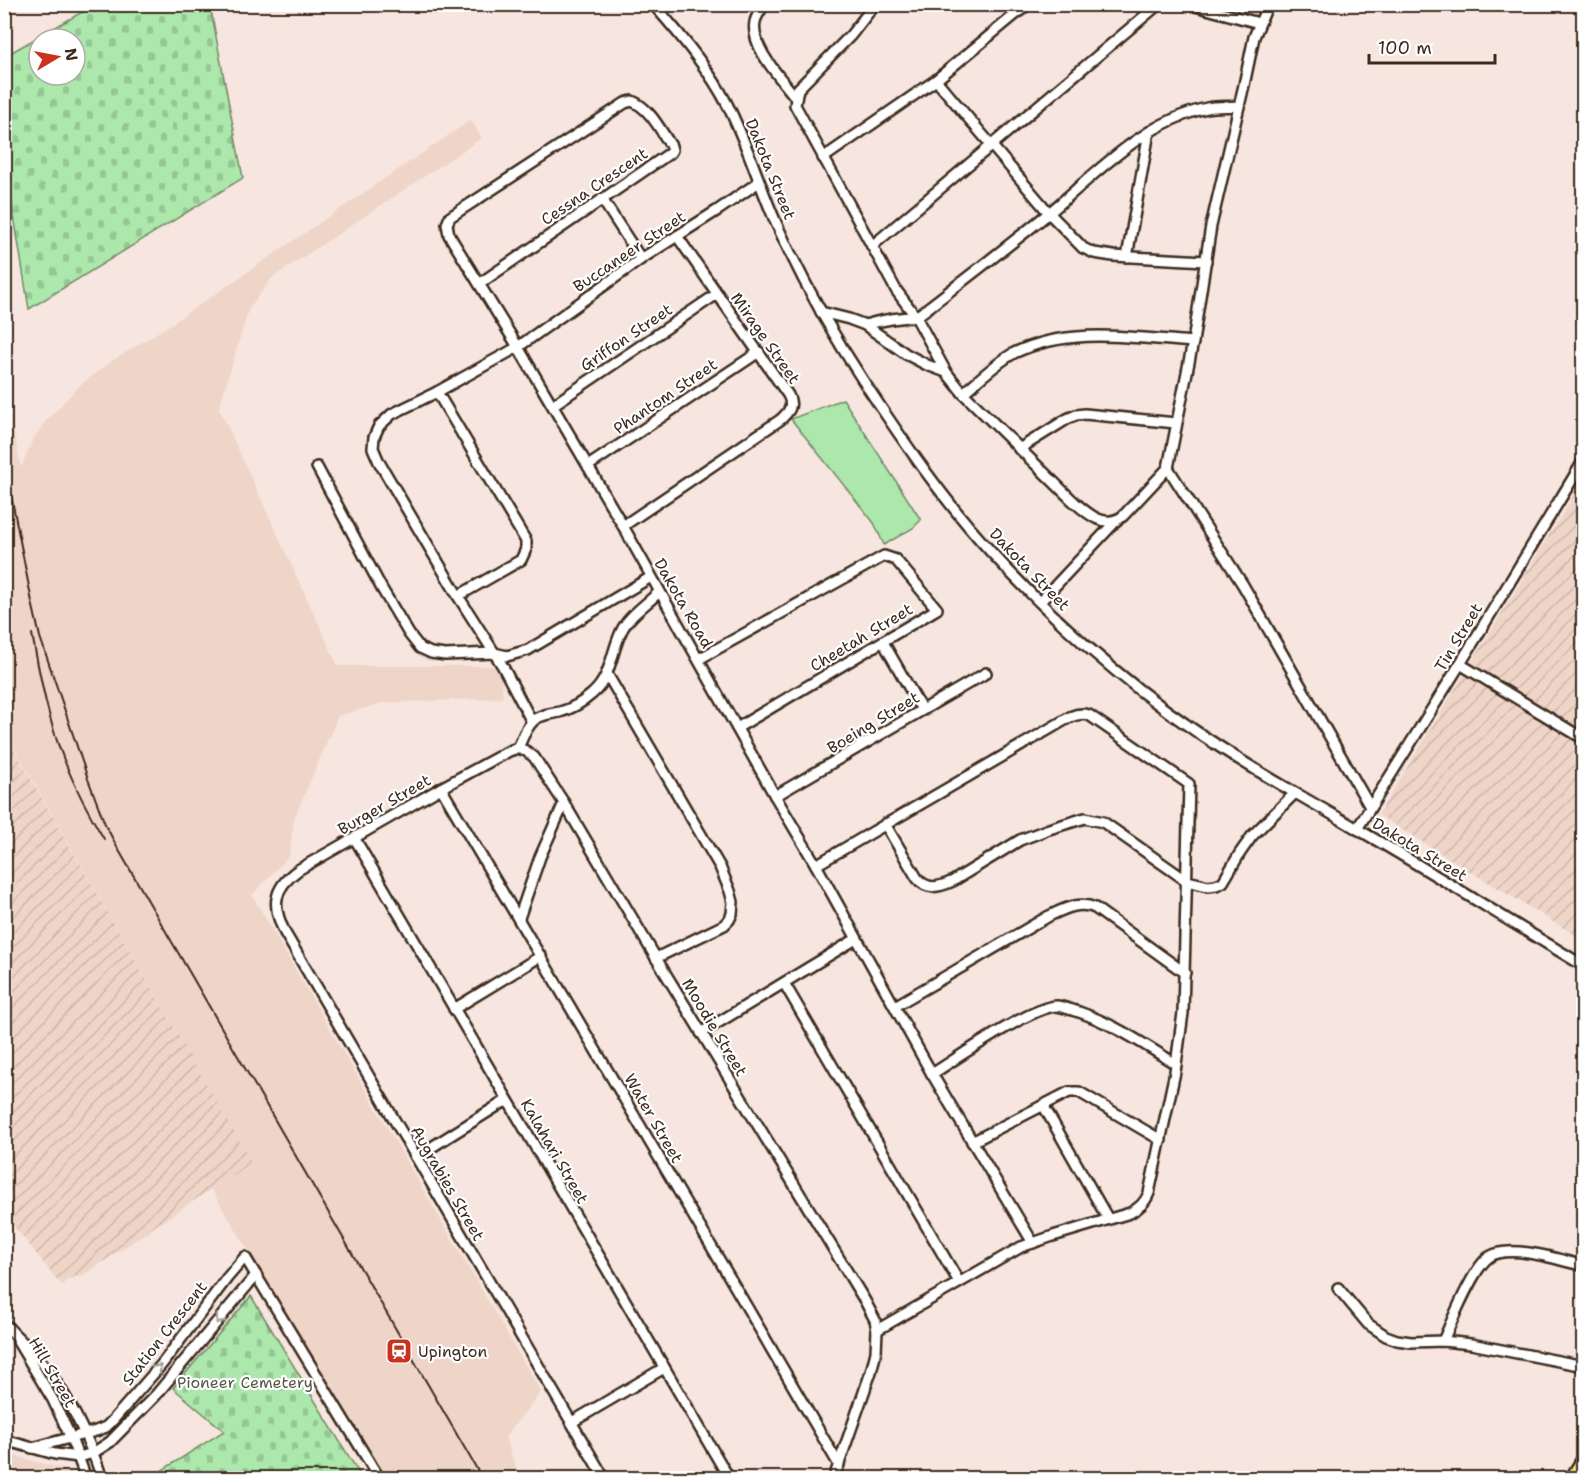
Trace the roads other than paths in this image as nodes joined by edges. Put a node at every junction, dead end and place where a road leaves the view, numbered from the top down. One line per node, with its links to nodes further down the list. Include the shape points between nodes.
1 (653, 4): 15 (street, Dakota Street, via 720,90)
2 (764, 4): 10 (street, via 754,21 755,37)
3 (875, 4): 10 (street, via 851,35 805,80)
4 (1028, 4): 9 (street)
5 (1159, 4): 13 (street)
6 (1188, 4): 8 (street)
7 (1268, 4): 8 (street)
8 (1259, 23): 11 (street)
9 (936, 80): 13 (street); 14 (street)
10 (795, 97): 14 (street, via 795,105)
11 (1239, 106): 12 (street, via 1186,114); 23 (street)
12 (1149, 132): 17 (street, via 1098,169); 21 (street)
13 (992, 145): 17 (street); 20 (street)
14 (823, 158): 20 (street)
15 (759, 182): 19 (street, Buccaneer Street); 26 (street, Dakota Street)
16 (602, 199): 18 (street, Cessna Crescent, via 672,150 638,103 625,103); 22 (street); 24 (street, Cessna Crescent)
17 (1049, 213): 21 (street, via 1083,248); 27 (street)
18 (450, 217): 24 (street, Dakota Road, via 449,235)
19 (677, 236): 22 (street, Buccaneer Street); 25 (street, Mirage Street)
20 (872, 246): 27 (street)
21 (1127, 257): 23 (street)
22 (641, 259): 30 (street, Buccaneer Street)
23 (1206, 261): 29 (street)
24 (479, 284): 30 (street, Dakota Road)
25 (717, 294): 31 (street, Mirage Street); 35 (street, Griffon Street)
26 (821, 312): 28 (street); 47 (street, Dakota Street, via 862,380 933,481 991,552)
27 (916, 317): 28 (street, via 883,319); 32 (street)
28 (865, 325): 32 (street, via 906,354)
29 (1193, 342): 34 (street, via 1083,336 1060,339 1014,354); 36 (street)
30 (518, 347): 33 (street, Buccaneer Street); 35 (street, Dakota Road)
31 (759, 352): 39 (street, Phantom Street); 43 (street, Mirage Street, via 791,400 788,412)
32 (946, 372): 34 (street)
33 (437, 392): 46 (street, Buccaneer Street, via 392,414 379,426 373,448); 46 (street, via 526,541 521,560)
34 (963, 393): 37 (street)
35 (553, 405): 39 (street, Dakota Road)
36 (1176, 423): 37 (street, via 1076,415); 41 (street)
37 (1019, 448): 42 (street, via 1089,514 1102,521)
38 (1584, 460): 51 (street, Tin Street)
39 (588, 466): 43 (street, Dakota Road)
40 (317, 467): 49 (street, via 415,642 424,651 445,655)
41 (1168, 468): 42 (street); 63 (street, via 1243,585)
42 (1116, 521): 47 (street)
43 (623, 526): 44 (street, Dakota Road)
44 (651, 577): 45 (street, Dakota Road); 49 (street, via 528,650 507,656)
45 (659, 592): 50 (street, Dakota Road); 53 (street, via 623,627)
46 (458, 596): 49 (street, Buccaneer Street)
47 (1040, 602): 60 (street, Dakota Street, via 1147,696)
48 (883, 642): 50 (street, Cheetah Street, via 937,609 896,560 884,556); 54 (street); 56 (street, Cheetah Street)
49 (494, 652): 55 (street, Buccaneer Street)
50 (699, 659): 56 (street, Dakota Road)
51 (1460, 664): 57 (street); 63 (street, Tin Street)
52 (986, 673): 54 (street, Boeing Street)
53 (607, 674): 55 (street, via 592,694 573,707); 73 (street, via 720,867 733,902 732,914 723,926)
54 (922, 710): 61 (street, Boeing Street)
55 (532, 722): 58 (street)
56 (737, 728): 61 (street, Dakota Road)
57 (1584, 739)
58 (518, 748): 59 (street, Burger Street); 62 (street, Moodie Street, via 534,757)
59 (441, 788): 66 (street, Burger Street); 70 (street, Water Street)
60 (1294, 794): 65 (street, Dakota Street); 68 (street, via 1252,836 1223,882 1208,886)
61 (775, 796): 67 (street, Dakota Road)
62 (564, 803): 70 (street); 73 (street, Moodie Street)
63 (1370, 807): 65 (street, Tin Street)
64 (885, 824): 67 (street); 68 (street, via 921,884 931,887 953,881 1020,840 1085,818 1103,822); 68 (street, via 1083,713 1189,784)
65 (1357, 829): 74 (street, Dakota Street)
66 (355, 839): 69 (street, Burger Street, via 294,873); 78 (street, Kalahari Street)
67 (816, 865): 71 (street, Dakota Road)
68 (1187, 880): 75 (street)
69 (277, 899): 86 (street, Augrabies Street, via 277,917 285,933)
70 (519, 918): 72 (street, Water Street)
71 (856, 939): 76 (street); 77 (street, Dakota Road)
72 (541, 956): 78 (street); 107 (street, Water Street)
73 (656, 958): 79 (street, Moodie Street)
74 (1584, 966)
75 (1185, 973): 77 (street, via 1095,908 1078,905 1049,916); 80 (street)
76 (784, 983): 79 (street); 91 (street)
77 (895, 1006): 81 (street, Dakota Road)
78 (454, 1009): 82 (street, Kalahari Street)
79 (701, 1033): 94 (street, Moodie Street, via 865,1301)
80 (1176, 1064): 81 (street, via 1121,1030 1056,1006 1021,1020); 84 (street)
81 (932, 1074): 85 (street, Dakota Road)
82 (507, 1100): 86 (street); 98 (street, Kalahari Street)
83 (1042, 1105): 84 (street, via 1069,1092 1079,1092); 85 (street); 87 (street)
84 (1161, 1140): 87 (street, via 1146,1201 1130,1213)
85 (972, 1142): 88 (street, Dakota Road)
86 (416, 1157): 99 (street, Augrabies Street)
87 (1108, 1220): 88 (street)
88 (1033, 1243): 91 (street)
89 (1584, 1266): 96 (street, via 1526,1252 1503,1252 1488,1257 1474,1275)
90 (256, 1275): 100 (street, Station Crescent, one-way to 90, via 113,1420 245,1257); 104 (street, Station Crescent, one-way to 104, via 156,1395 110,1442); 110 (street, Station Crescent)
91 (959, 1282): 94 (street)
92 (1338, 1288): 96 (street, via 1368,1324 1386,1336 1411,1342)
93 (4, 1323): 95 (street)
94 (878, 1330): 107 (street, via 871,1372)
95 (16, 1337): 100 (street, Hill Street, via 53,1378); 101 (street, Hill Street)
96 (1443, 1341): 97 (street)
97 (1584, 1366)
98 (664, 1368): 99 (street); 112 (street, Kalahari Street)
99 (572, 1422): 111 (street, Augrabies Street)
100 (86, 1434): 101 (street, Station Crescent); 104 (street, Hill Street)
101 (71, 1438): 103 (street, Station Crescent); 105 (street, Hill Street)
102 (4, 1440): 103 (street)
103 (32, 1448): 105 (street)
104 (93, 1452): 105 (street, Station Crescent); 109 (street, Hill Street)
105 (79, 1457): 108 (street, Hill Street)
106 (1584, 1457): 114 (main road)
107 (839, 1465): 113 (street)
108 (86, 1479)
109 (102, 1479)
110 (379, 1479)
111 (604, 1479)
112 (729, 1479)
113 (834, 1479)
114 (1571, 1479)

